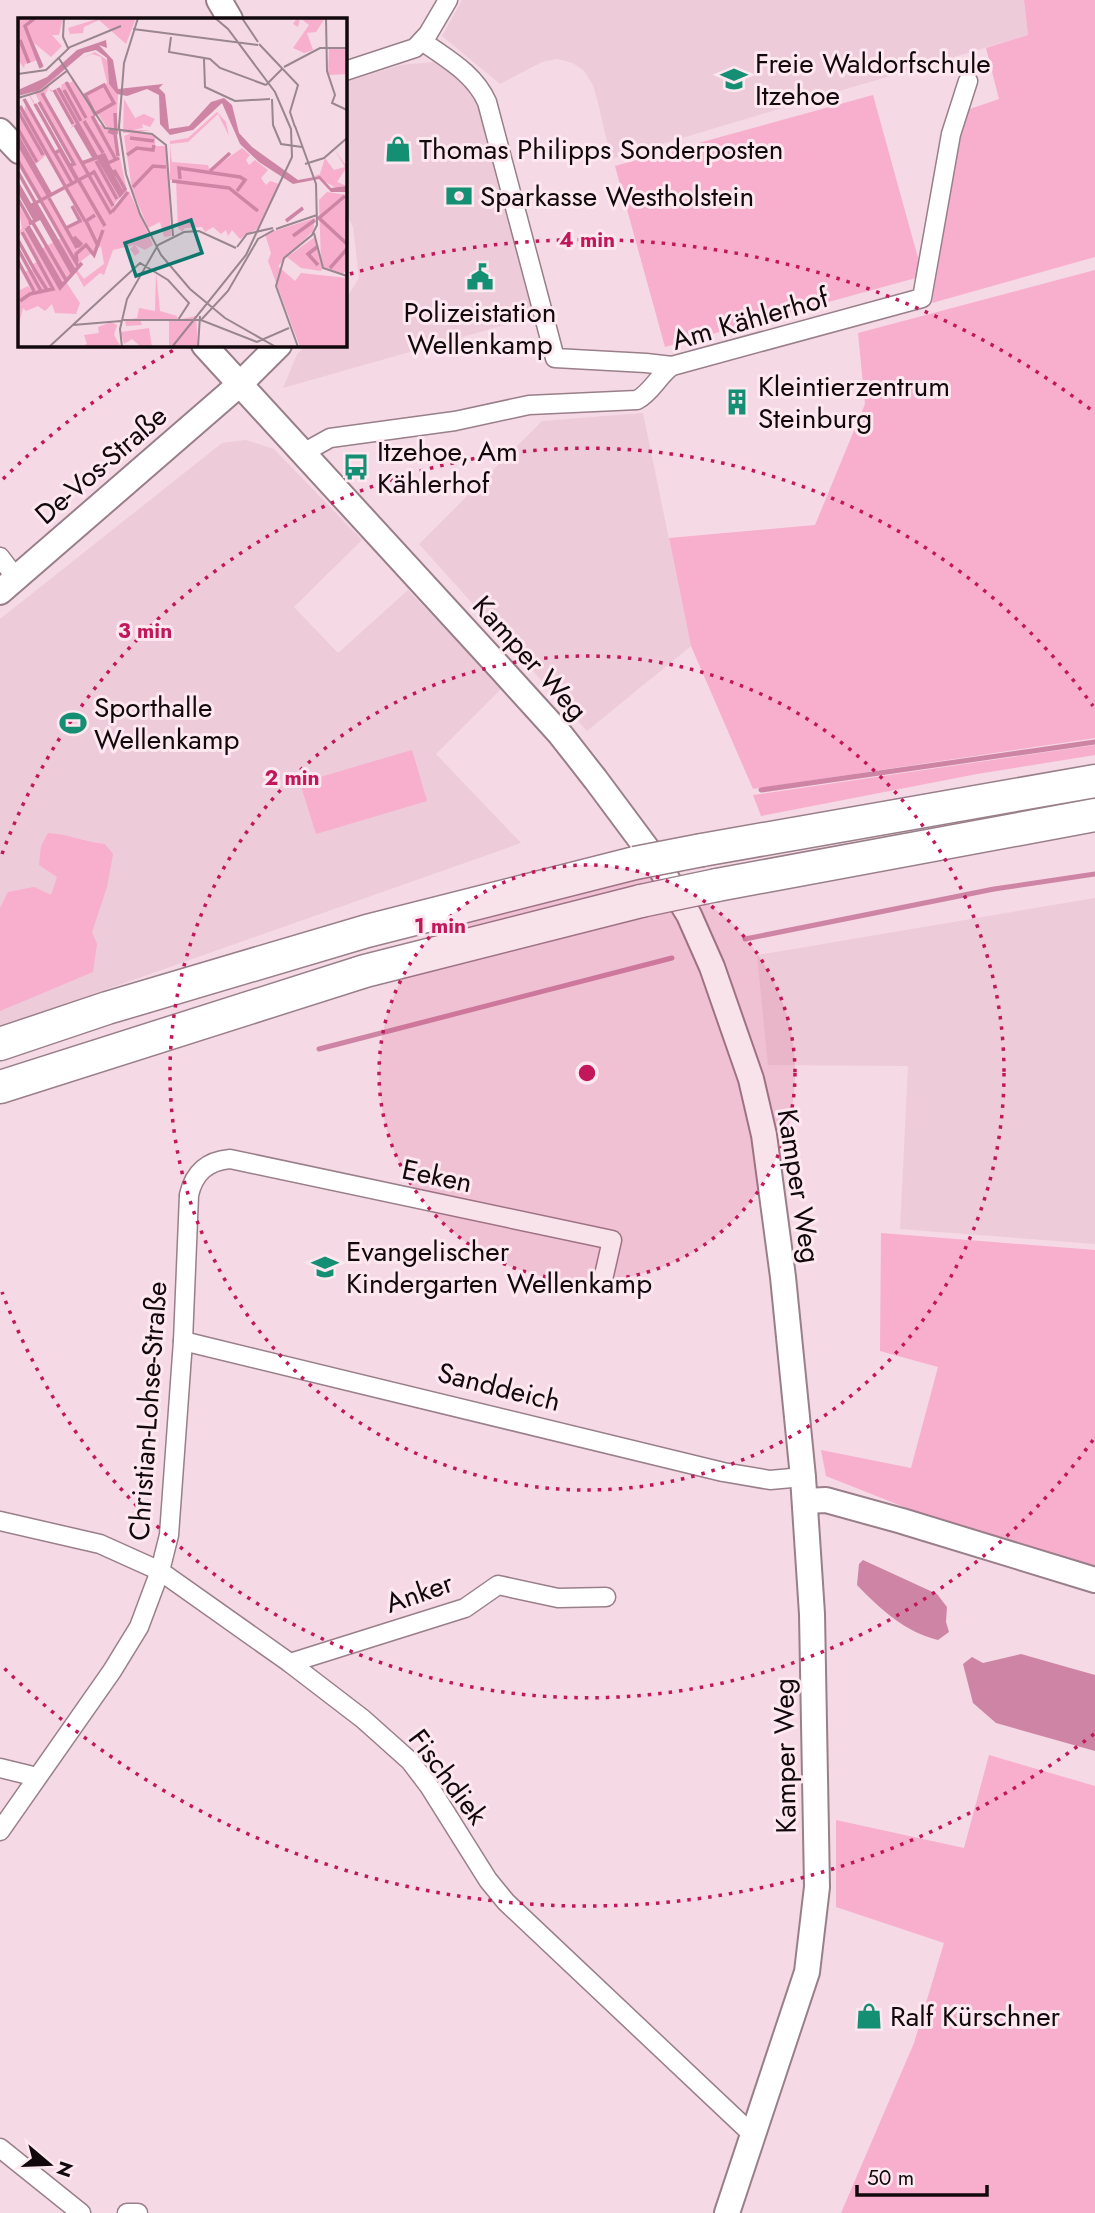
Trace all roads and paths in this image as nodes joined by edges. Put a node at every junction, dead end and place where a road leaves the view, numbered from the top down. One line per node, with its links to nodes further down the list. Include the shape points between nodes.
1 (219, 0): 3 (main road)
2 (447, 0): 4 (street)
3 (229, 18)
4 (422, 41): 5 (street, via 407,52); 11 (street, via 470,75 487,102 555,358)
5 (346, 71)
6 (968, 81): 11 (street, Am Kählerhof, via 951,134 922,298)
7 (0, 131): 8 (main road)
8 (18, 150)
9 (205, 346): 12 (main road, Kamper Weg)
10 (278, 346): 12 (main road, De-Vos-Straße)
11 (672, 366): 13 (street, Am Kählerhof, via 637,400 529,405 455,421 330,438)
12 (240, 383): 13 (main road, Kamper Weg); 15 (main road, De-Vos-Straße)
13 (303, 453): 23 (main road, Kamper Weg, via 560,734 654,858 689,915 734,1024 764,1135)
14 (0, 557): 15 (street)
15 (8, 585)
16 (1095, 781): 18 (highway, bridge, via 635,863 367,931)
17 (1095, 815): 19 (highway, bridge, via 641,901 365,971)
18 (0, 1044)
19 (0, 1087)
20 (208, 1164): 21 (street, Eeken, via 230,1159 612,1240); 22 (street, Christian-Lohse-Straße, via 197,1175 189,1195)
21 (602, 1284)
22 (183, 1341): 23 (street, Sanddeich); 25 (street, Christian-Lohse-Straße, via 169,1535)
23 (804, 1489): 26 (main road, Sanddeich, via 826,1500); 32 (main road, Kamper Weg, via 811,1614 815,1915 807,1972)
24 (0, 1521): 25 (street, Fischdiek, via 100,1544)
25 (160, 1571): 28 (street, Fischdiek); 30 (street, Christian-Lohse-Straße, via 139,1628)
26 (1095, 1580)
27 (606, 1597): 28 (street, Anker, via 558,1598 498,1585 465,1608)
28 (290, 1663): 32 (street, Fischdiek, via 404,1755 506,1902)
29 (0, 1768): 30 (street)
30 (37, 1777): 31 (street, Christian-Lohse-Straße)
31 (0, 1830)
32 (754, 2136): 37 (main road, Kamper Weg)
33 (0, 2148): 34 (street)
34 (81, 2213)
35 (127, 2213): 36 (street)
36 (138, 2213)
37 (727, 2213)

